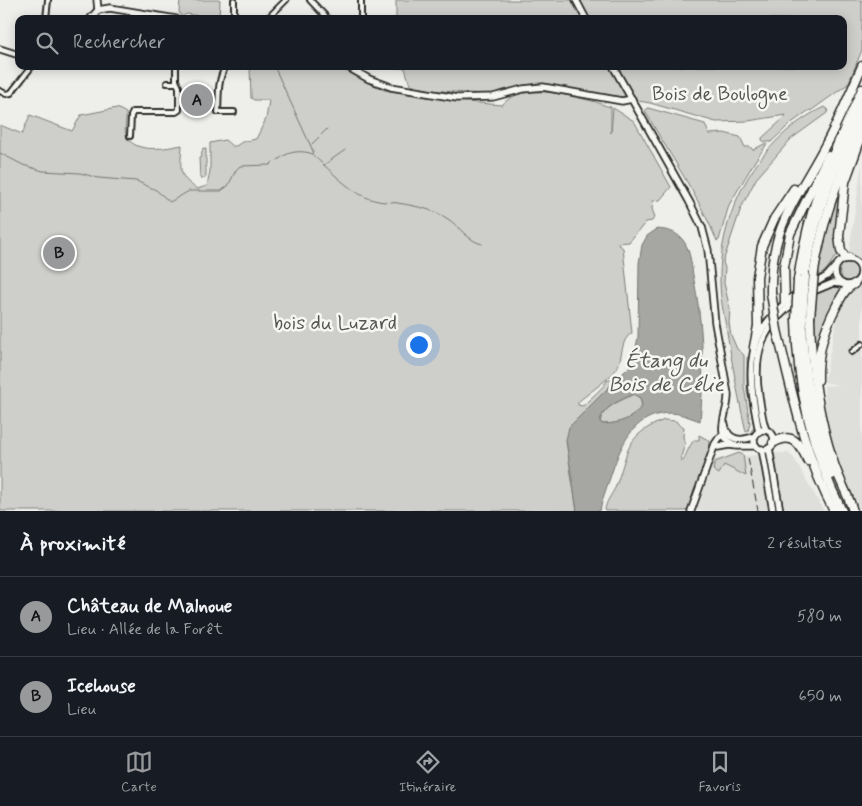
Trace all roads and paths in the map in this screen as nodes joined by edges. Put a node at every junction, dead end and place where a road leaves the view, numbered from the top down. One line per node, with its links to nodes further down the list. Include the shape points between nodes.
1 (48, 0): 9 (street)
2 (97, 0): 8 (main road)
3 (234, 0): 12 (street)
4 (286, 0): 13 (street)
5 (310, 0): 14 (street)
6 (361, 0): 15 (street)
7 (576, 0): 16 (main road)
8 (98, 10): 10 (main road); 11 (main road, via 110,8)
9 (46, 15)
10 (94, 15)
11 (153, 15)
12 (234, 15)
13 (271, 15)
14 (324, 15)
15 (361, 15)
16 (584, 15)
17 (0, 48): 18 (main road)
18 (15, 54)
19 (862, 66): 36 (highway, via 828,142)
20 (29, 70): 28 (street, via 11,93)
21 (176, 70): 26 (street)
22 (224, 70): 31 (street, via 219,87 218,112)
23 (353, 70): 29 (main road, via 391,87 457,98 493,98 543,87 622,101)
24 (615, 70): 29 (main road)
25 (167, 83): 26 (street)
26 (177, 83): 35 (street, via 179,110 133,112)
27 (862, 89): 33 (highway)
28 (0, 91)
29 (632, 99): 52 (main road, via 702,227 728,394 722,429)
30 (862, 105): 41 (highway, via 821,204)
31 (234, 112)
32 (862, 123): 45 (highway, bridge, via 828,206)
33 (846, 124): 41 (highway, via 815,202 806,234); 44 (highway, via 790,234 784,267)
34 (862, 135): 37 (highway, via 846,182 839,236 841,251)
35 (130, 136)
36 (816, 161): 47 (highway, via 810,165 774,219 762,246 757,277 758,326); 57 (highway, bridge, via 780,228 773,255 771,293 777,330)
37 (852, 259): 38 (main road); 39 (main road, via 841,260); 40 (main road, via 861,268)
38 (862, 262)
39 (835, 267): 42 (main road, via 835,277); 44 (main road, via 827,276)
40 (861, 275): 43 (main road)
41 (802, 278): 45 (highway, bridge)
42 (843, 284): 43 (main road); 50 (main road, via 832,283 801,297 780,314 767,332 758,354 757,368)
43 (854, 284): 49 (highway, via 845,290 825,332 818,360)
44 (785, 302): 47 (main road, via 767,321)
45 (803, 319): 49 (highway); 62 (highway, via 799,376 805,410 819,458); 63 (highway, via 804,359 812,415 833,477)
46 (862, 344): 48 (street)
47 (754, 347): 51 (main road, via 751,383)
48 (852, 352)
49 (816, 394): 63 (highway, via 825,437)
50 (766, 430): 51 (main road); 55 (main road, via 772,435)
51 (757, 434): 52 (main road, via 740,440); 55 (main road)
52 (726, 436): 53 (main road); 54 (main road); 56 (main road, via 716,441)
53 (734, 445): 54 (main road); 55 (main road)
54 (718, 447): 56 (main road)
55 (765, 447): 57 (highway, via 785,438 791,439 803,451); 59 (main road); 60 (main road)
56 (712, 454): 58 (main road)
57 (817, 475): 61 (highway)
58 (691, 511)
59 (773, 511)
60 (780, 511)
61 (834, 511)
62 (842, 511)
63 (851, 511)

